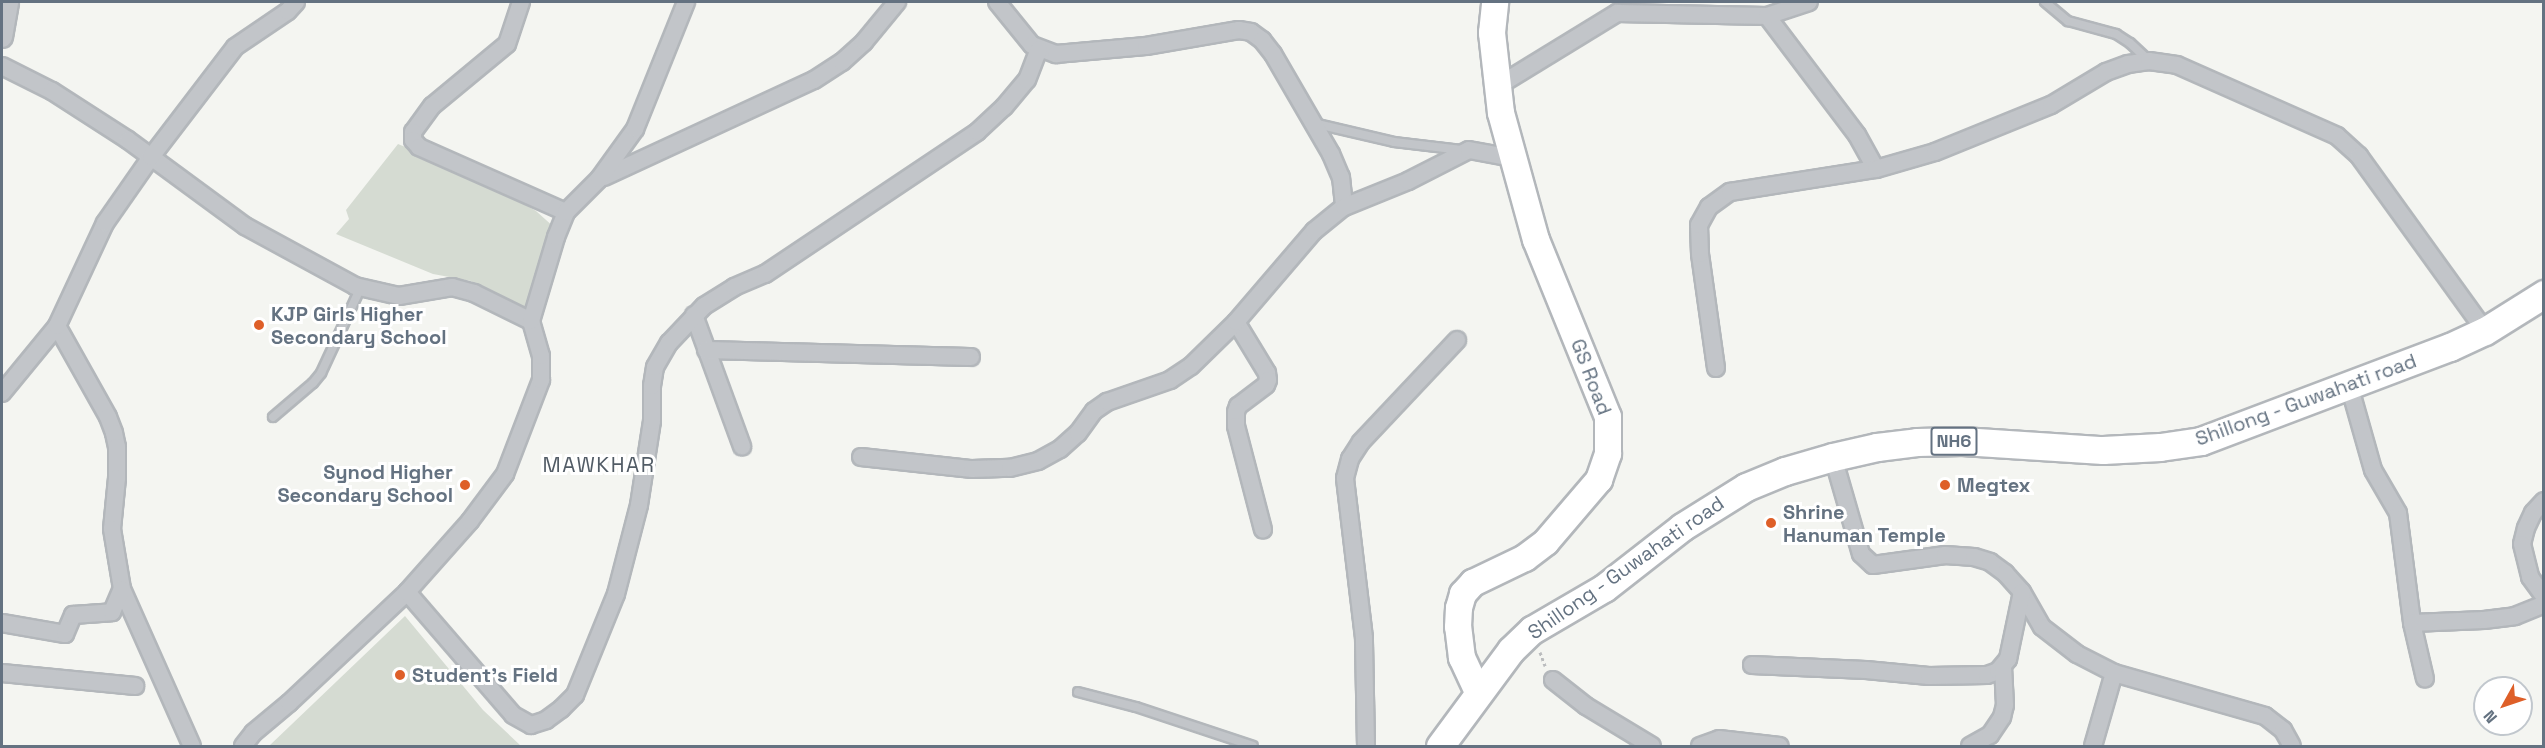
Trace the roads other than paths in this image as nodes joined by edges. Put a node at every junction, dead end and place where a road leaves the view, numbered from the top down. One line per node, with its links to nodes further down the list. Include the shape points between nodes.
1 (8, 2): 11 (street)
2 (296, 2): 18 (street, via 235,47)
3 (521, 2): 23 (street, via 507,44 432,106 413,132 413,140 418,147)
4 (686, 2): 21 (street, via 635,129)
5 (897, 2): 21 (street, via 864,42 814,80)
6 (997, 2): 12 (street, via 1020,33)
7 (1495, 2): 15 (main road, GS Road, via 1492,33)
8 (1809, 2): 10 (street)
9 (2045, 2): 13 (lane, via 2068,21 2116,34)
10 (1767, 16): 15 (street, via 1617,13); 20 (street, via 1857,135)
11 (2, 37)
12 (1040, 49): 16 (street, via 1056,54 1146,46 1239,30 1251,32 1273,54); 26 (street, via 1027,80 977,132 765,274 725,292)
13 (2149, 61): 20 (street, via 2106,72 2051,105 1978,136); 30 (street, via 2177,65 2337,136 2359,156)
14 (2, 66): 18 (street, via 52,91)
15 (1498, 86): 19 (main road, GS Road)
16 (1310, 122): 17 (lane, via 1394,142); 22 (street, via 1341,177)
17 (1469, 150): 19 (street); 22 (street)
18 (151, 157): 24 (street, via 245,226); 29 (street, via 105,223)
19 (1513, 158): 58 (main road, GS Road, via 1536,240 1608,417 1608,454 1599,480 1546,542 1525,558 1473,583 1463,594 1458,627 1462,658)
20 (1876, 169): 34 (street, via 1730,192 1709,207 1699,225 1700,254)
21 (599, 178): 23 (street)
22 (1344, 207): 28 (street, via 1314,231)
23 (566, 212): 27 (street)
24 (361, 287): 27 (street, via 399,296 452,287 474,293); 37 (lane, via 321,373)
25 (2544, 294): 30 (highway, Shillong - Guwahati road / NH6)
26 (694, 315): 32 (street); 44 (street, via 669,343 655,367 652,421 639,505 616,594 575,695 561,709 531,725 513,715)
27 (531, 321): 44 (street, via 541,356 541,380 505,474 470,521)
28 (1236, 322): 40 (street, via 1191,366 1170,380 1107,402 1060,449 1038,461 1010,468 972,469); 42 (street, via 1268,380 1236,412 1236,426)
29 (57, 326): 36 (street); 43 (street, via 114,433 117,478 112,529)
30 (2485, 331): 35 (highway, Shillong - Guwahati road / NH6)
31 (1457, 340): 62 (street, via 1361,442 1350,459 1345,478 1364,638)
32 (706, 350): 33 (street); 38 (street)
33 (971, 357)
34 (1716, 368)
35 (2349, 385): 39 (highway, Shillong - Guwahati road / NH6, via 2201,441 2160,447 2103,450 1917,442); 49 (street, via 2373,471 2398,513)
36 (2, 393)
37 (273, 417)
38 (742, 446)
39 (1833, 456): 45 (street, via 1861,554 1868,562 1873,565 1946,555 1974,557 1990,562); 58 (highway, Shillong - Guwahati road / NH6, via 1785,471 1711,506 1604,588 1532,630)
40 (861, 457)
41 (2544, 501): 46 (street, via 2533,513 2522,544 2530,577)
42 (1263, 530)
43 (122, 589): 48 (street, via 112,612 73,615 65,634); 59 (street)
44 (407, 592): 60 (street, via 253,733)
45 (2022, 592): 51 (street); 53 (street, via 2042,627 2056,640)
46 (2544, 596)
47 (2544, 604): 49 (street, via 2504,617)
48 (2, 623)
49 (2412, 623): 54 (street)
50 (1752, 665): 51 (street, via 1940,676 1987,675)
51 (2003, 667): 67 (street, via 2002,717 1990,735)
52 (2, 673): 56 (street)
53 (2114, 673): 68 (street); 69 (street, via 2265,716 2283,730)
54 (2425, 679)
55 (1553, 680): 64 (street, via 1586,706)
56 (135, 687)
57 (1078, 692): 61 (lane, via 1136,707)
58 (1478, 692): 63 (highway, Shillong - Guwahati road / NH6)
59 (192, 747)
60 (243, 747)
61 (1253, 747)
62 (1366, 747)
63 (1440, 747)
64 (1652, 747)
65 (1700, 747): 66 (street, via 1719,739)
66 (1780, 747)
67 (1970, 747)
68 (2093, 747)
69 (2292, 747)

